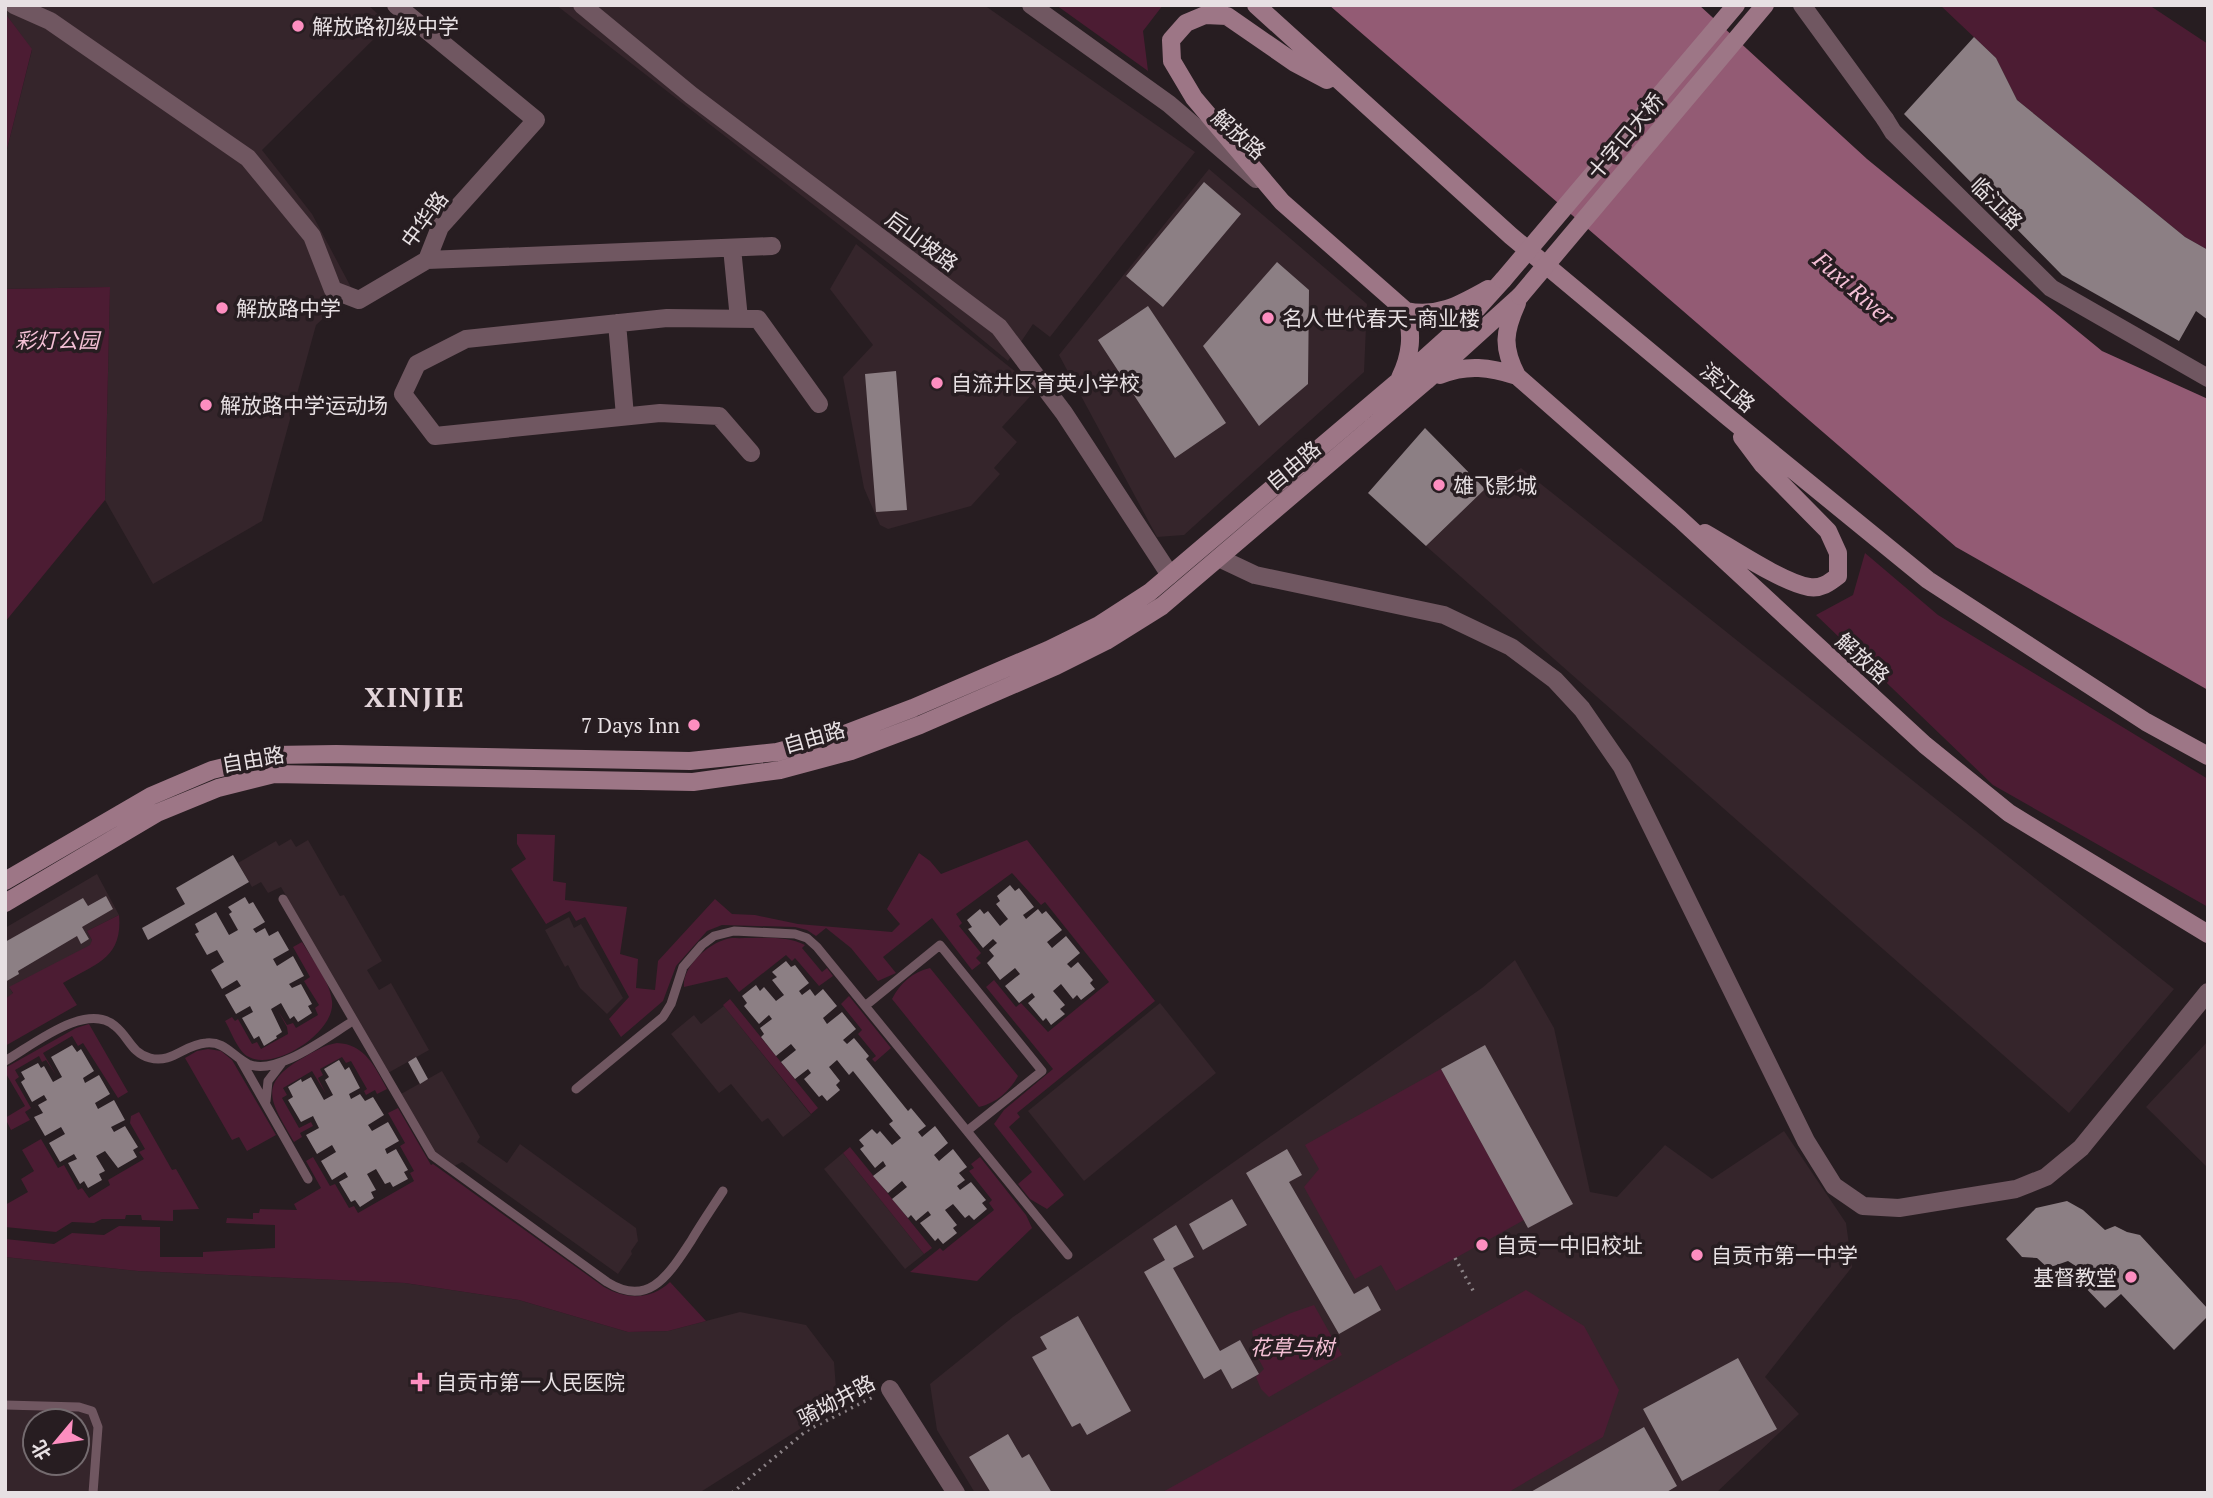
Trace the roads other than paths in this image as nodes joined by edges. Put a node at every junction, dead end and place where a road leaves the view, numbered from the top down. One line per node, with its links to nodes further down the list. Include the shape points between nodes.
1 (14, 5): 13 (street, 中华路, via 50,21 248,158 312,236 333,290 359,300)
2 (396, 5): 13 (street, 中华路, via 536,120 440,227)
3 (582, 5): 29 (street, 后山坡路, via 691,95 999,327 1064,412)
4 (1031, 5): 10 (street, 解放路, via 1169,104)
5 (1256, 5): 9 (main road, 滨江路)
6 (1736, 5): 14 (main road, 十字口大桥, bridge)
7 (1765, 5): 15 (main road, 十字口大桥, bridge)
8 (1802, 5): 20 (street, 临江路, via 1893,132 2051,288)
9 (1349, 91): 10 (main road, via 1295,63 1227,16 1205,15 1186,23 1171,40 1172,61 1194,98); 25 (main road, 滨江路, via 1511,236)
10 (1282, 202): 16 (main road, 解放路)
11 (772, 246): 12 (street)
12 (733, 248): 13 (street); 17 (street)
13 (427, 260)
14 (1503, 280): 16 (main road, via 1459,306 1422,314); 21 (main road, 自由路, via 1464,323)
15 (1520, 296): 19 (main road, via 1506,340 1508,359); 22 (main road, 自由路)
16 (1406, 311): 21 (main road, via 1410,347)
17 (739, 319): 18 (street); 23 (street, via 758,319)
18 (617, 323): 24 (street); 24 (street, via 466,339 417,364 403,394 435,436)
19 (1517, 376): 22 (main road, via 1480,367 1458,368); 27 (main road, 解放路)
20 (2208, 378)
21 (1399, 381): 29 (main road, 自由路)
22 (1426, 381): 28 (main road, 自由路)
23 (819, 404)
24 (625, 416): 26 (street, via 719,416)
25 (1728, 417): 27 (main road, via 1763,465 1828,531 1838,552 1839,576 1826,586 1809,588); 30 (main road, 滨江路, via 1928,580 2146,723)
26 (751, 453)
27 (1680, 519): 34 (main road, 解放路, via 1925,745 2009,813)
28 (1219, 558): 33 (main road, 自由路, via 1162,606 1106,641 851,751 780,771 693,782 274,774 218,788 157,813); 35 (street, via 1255,575 1444,615 1511,647 1555,680 1582,709 1622,767 1806,1140 1834,1186 1863,1206 1899,1208 2016,1189 2046,1177 2081,1148)
29 (1170, 575): 31 (main road, 自由路, via 1099,625 1048,650 845,734 777,752 690,761 273,755 212,770 150,796)
30 (2208, 756)
31 (5, 881)
32 (283, 900): 37 (lane)
33 (5, 903)
34 (2208, 934)
35 (2208, 992)
36 (865, 1006): 41 (lane, via 802,935 722,933 708,940 683,967 663,1017); 43 (lane); 43 (lane, via 940,945 1042,1071)
37 (354, 1021): 40 (lane); 45 (lane, via 432,1155 619,1288 639,1291 664,1279)
38 (239, 1058): 39 (lane, via 225,1046 212,1043 197,1044 169,1058 148,1058 135,1051 113,1024 94,1017 77,1020); 40 (lane, via 261,1067); 42 (lane)
39 (5, 1061)
40 (282, 1063): 42 (lane, via 268,1081)
41 (576, 1089)
42 (268, 1110): 44 (lane)
43 (967, 1131): 46 (lane)
44 (308, 1179)
45 (723, 1191)
46 (1068, 1255)
47 (890, 1389): 50 (street)
48 (5, 1405): 49 (lane, via 92,1411 98,1427)
49 (93, 1493)
50 (956, 1493)

